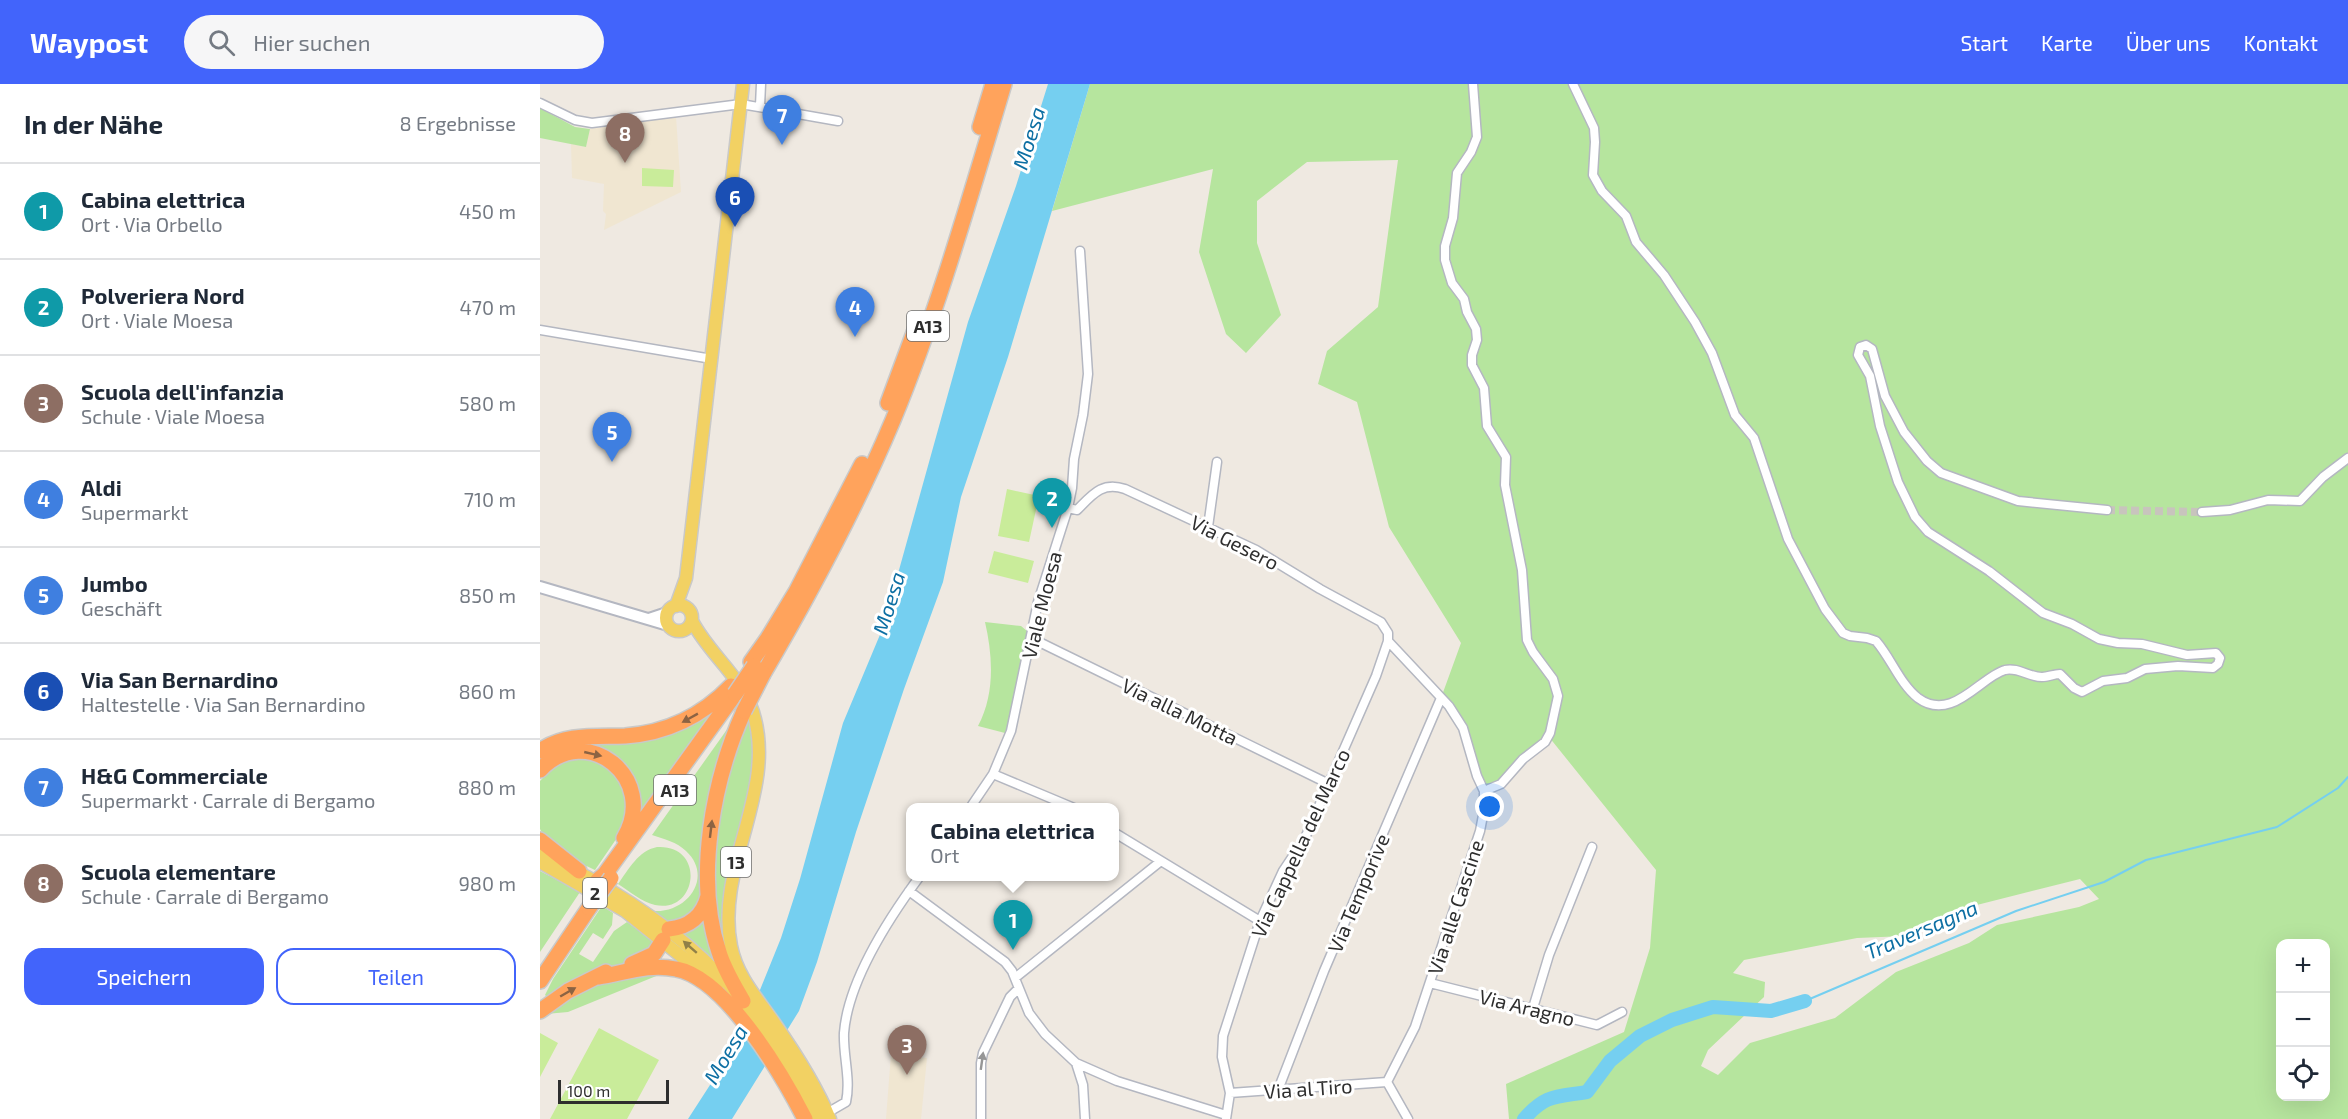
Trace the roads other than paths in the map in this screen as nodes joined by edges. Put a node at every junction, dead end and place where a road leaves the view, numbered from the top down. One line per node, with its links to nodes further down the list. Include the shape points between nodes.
1 (743, 84): 8 (main road)
2 (761, 84): 9 (street)
3 (993, 84): 23 (highway, A13, via 926,298 882,418)
4 (1004, 84): 23 (highway, A13, via 934,308 897,409 820,573)
5 (1473, 84): 32 (street, via 1477,137 1457,173 1445,260 1452,283 1464,299 1476,329 1472,365 1484,388 1487,426 1506,457 1505,485 1524,582 1527,640 1553,680 1558,696 1551,733 1545,742 1522,759 1500,784)
6 (1573, 84): 17 (street, via 1594,128 1593,175 1602,191 1626,216 1636,242 1664,275 1712,353 1735,415 1754,438 1788,539 1825,609 1843,633 1876,641 1918,698 1936,704 1955,702 2005,670 2042,677 2060,674 2082,692 2103,681 2127,678 2150,668 2213,668 2220,658 2213,652 2187,655 2099,639 2043,613 1989,571 1928,532 1915,517 1898,482 1880,426 1870,376 1857,355 1860,347 1872,349 1885,396 1904,432 1941,473 2018,501)
7 (540, 103): 8 (street, via 575,120 592,123)
8 (741, 104): 9 (street); 13 (main road)
9 (760, 106): 10 (street)
10 (838, 122)
11 (1080, 251): 16 (street, Viale Moesa, via 1088,374)
12 (540, 330): 13 (street)
13 (712, 360): 21 (main road, via 686,578)
14 (2348, 458): 18 (street, via 2300,501 2268,500 2230,510)
15 (1217, 462): 19 (street)
16 (1068, 508): 19 (street, Via Gesero, via 1077,510 1098,491 1115,486); 24 (street, Viale Moesa, via 1038,602)
17 (2107, 510)
18 (2202, 512)
19 (1208, 527): 25 (street, Via Gesero, via 1381,622)
20 (540, 587): 21 (street, via 649,620)
21 (675, 613): 22 (main road, via 693,617); 22 (main road, via 677,632)
22 (689, 626): 56 (main road, 13, via 742,690 752,709 757,734 756,778 728,914 733,956)
23 (776, 636): 26 (highway, A13)
24 (1031, 638): 30 (street, Viale Moesa, via 1013,725); 31 (street, Via alla Motta)
25 (1388, 641): 27 (street, Via alle Cascine); 31 (street, Via Cappella del Marco)
26 (737, 698): 28 (highway, A13, one-way to 28, via 672,726 640,734 570,738); 42 (highway, A13); 44 (highway, A13, one-way to 26, via 710,837)
27 (1441, 698): 32 (street, Via alle Cascine, via 1463,728); 63 (street, Via Temporive, via 1324,971)
28 (540, 751)
29 (540, 770): 42 (highway, A13, one-way to 42, via 560,756 587,752 608,759 626,777 634,799 632,820)
30 (993, 774): 33 (street, Viale Moesa); 34 (street)
31 (1329, 784): 47 (street, Via Cappella del Marco)
32 (1484, 791): 54 (street, Via alle Cascine, via 1480,831)
33 (973, 803)
34 (1064, 803)
35 (1119, 835): 39 (street)
36 (540, 840): 41 (highway)
37 (1592, 847): 57 (street, via 1549,955)
38 (540, 853): 41 (main road, 2)
39 (1161, 861): 47 (street); 52 (street)
40 (540, 862): 48 (main road, 2, via 644,924)
41 (579, 871): 48 (main road, 2, via 617,893)
42 (604, 876): 46 (highway, A13, bridge)
43 (916, 881): 45 (street)
44 (709, 887): 48 (highway, A13, via 698,916 684,926); 49 (highway, A13, via 714,932)
45 (909, 891): 52 (street, via 999,956); 65 (street, via 852,992 844,1033 846,1102)
46 (585, 906): 50 (highway, A13); 53 (highway, A13)
47 (1260, 921): 64 (street, Via Cappella del Marco, via 1223,1036 1222,1057)
48 (663, 930): 49 (main road, 2); 51 (highway, A13, via 659,949 649,958)
49 (711, 964): 56 (highway, A13); 62 (main road, 2, via 728,996)
50 (540, 965)
51 (598, 977): 58 (highway, A13, one-way to 51, via 568,991); 62 (highway, A13, via 640,968 676,969 698,978 724,1000 764,1051)
52 (1015, 978): 55 (street)
53 (540, 981)
54 (1430, 983): 57 (street, Via Aragno); 61 (street, Via alle Cascine, via 1415,1027)
55 (1018, 989): 60 (street, via 1045,1034); 69 (street, one-way to 55, via 983,1053 1010,997)
56 (748, 997): 62 (main road, 2)
57 (1533, 1008): 59 (street, Via Aragno, via 1597,1025)
58 (540, 1011)
59 (1622, 1012)
60 (1077, 1063): 66 (street, via 1117,1081); 70 (street)
61 (1387, 1082): 63 (street, Via al Tiro); 71 (street)
62 (800, 1087): 65 (main road, 2); 67 (highway, A13); 68 (main road, 2)
63 (1278, 1090): 64 (street, Via al Tiro)
64 (1230, 1093): 66 (street, Via Cappella del Marco)
65 (825, 1117)
66 (1226, 1117)
67 (804, 1119)
68 (810, 1119)
69 (981, 1119)
70 (1085, 1119)
71 (1408, 1119)

